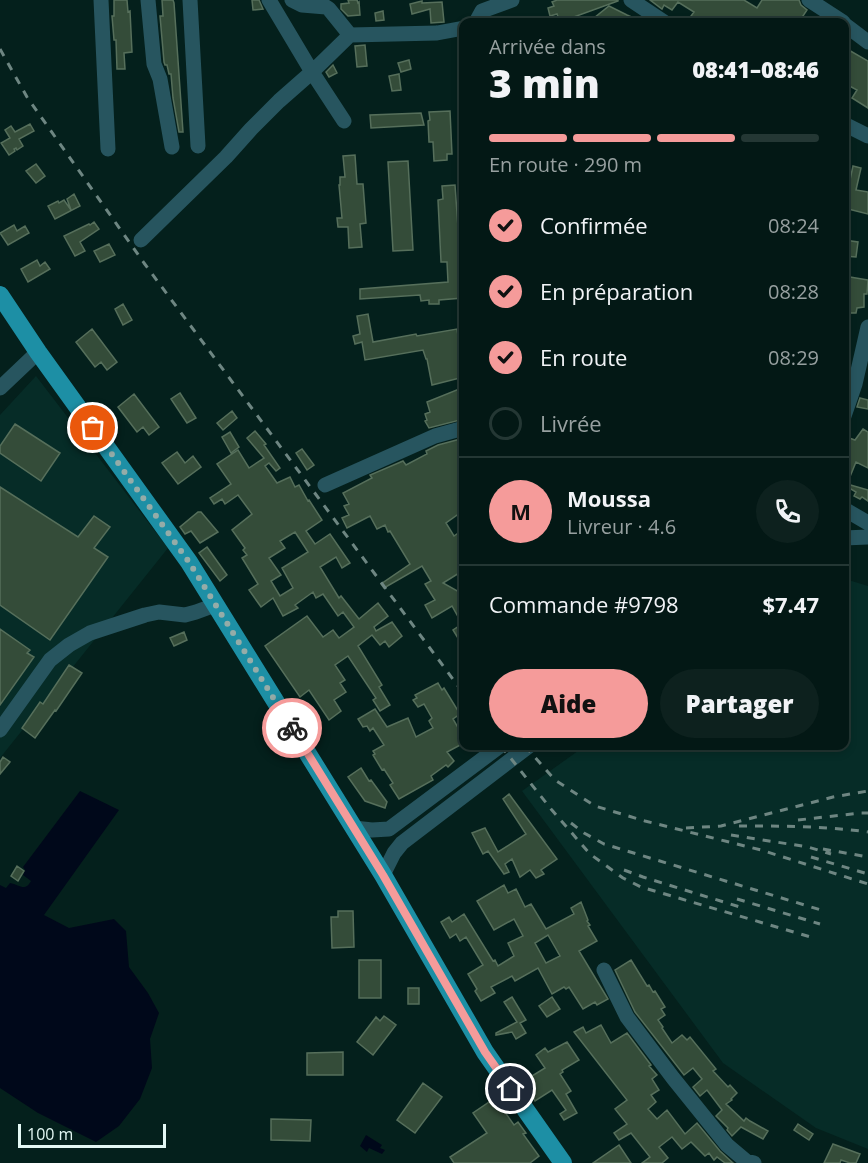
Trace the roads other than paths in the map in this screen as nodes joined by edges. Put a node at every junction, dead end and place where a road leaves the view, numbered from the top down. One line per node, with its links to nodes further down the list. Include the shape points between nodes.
1 (101, 0): 22 (street)
2 (148, 0): 21 (street, via 154,64)
3 (190, 0): 20 (street)
4 (269, 0): 16 (street)
5 (292, 0): 14 (street, via 326,7)
6 (512, 0): 9 (street)
7 (631, 0): 10 (street)
8 (809, 0): 11 (street)
9 (481, 14)
10 (658, 18)
11 (836, 18)
12 (849, 27): 15 (street)
13 (459, 29): 14 (street)
14 (350, 35): 16 (street)
15 (868, 42)
16 (312, 72): 17 (street); 23 (street)
17 (344, 121)
18 (849, 126): 19 (street)
19 (868, 136)
20 (198, 146)
21 (172, 147)
22 (108, 149)
23 (141, 240)
24 (0, 295): 26 (main road)
25 (868, 327): 27 (street)
26 (38, 352): 28 (street); 36 (main road, via 189,562)
27 (856, 380): 29 (street)
28 (0, 388)
29 (849, 401)
30 (459, 429): 31 (street)
31 (324, 484)
32 (849, 512): 33 (street)
33 (868, 524)
34 (868, 537): 35 (street)
35 (849, 538)
36 (215, 605): 37 (street, via 184,615 145,615 90,633 69,645 50,660); 40 (main road)
37 (0, 730)
38 (495, 750): 40 (street, via 389,829)
39 (524, 750): 41 (street, via 402,843)
40 (354, 828): 41 (main road)
41 (383, 875): 44 (main road, via 485,1052)
42 (604, 970): 43 (street, via 627,1017 727,1145)
43 (748, 1162)
44 (563, 1163)

